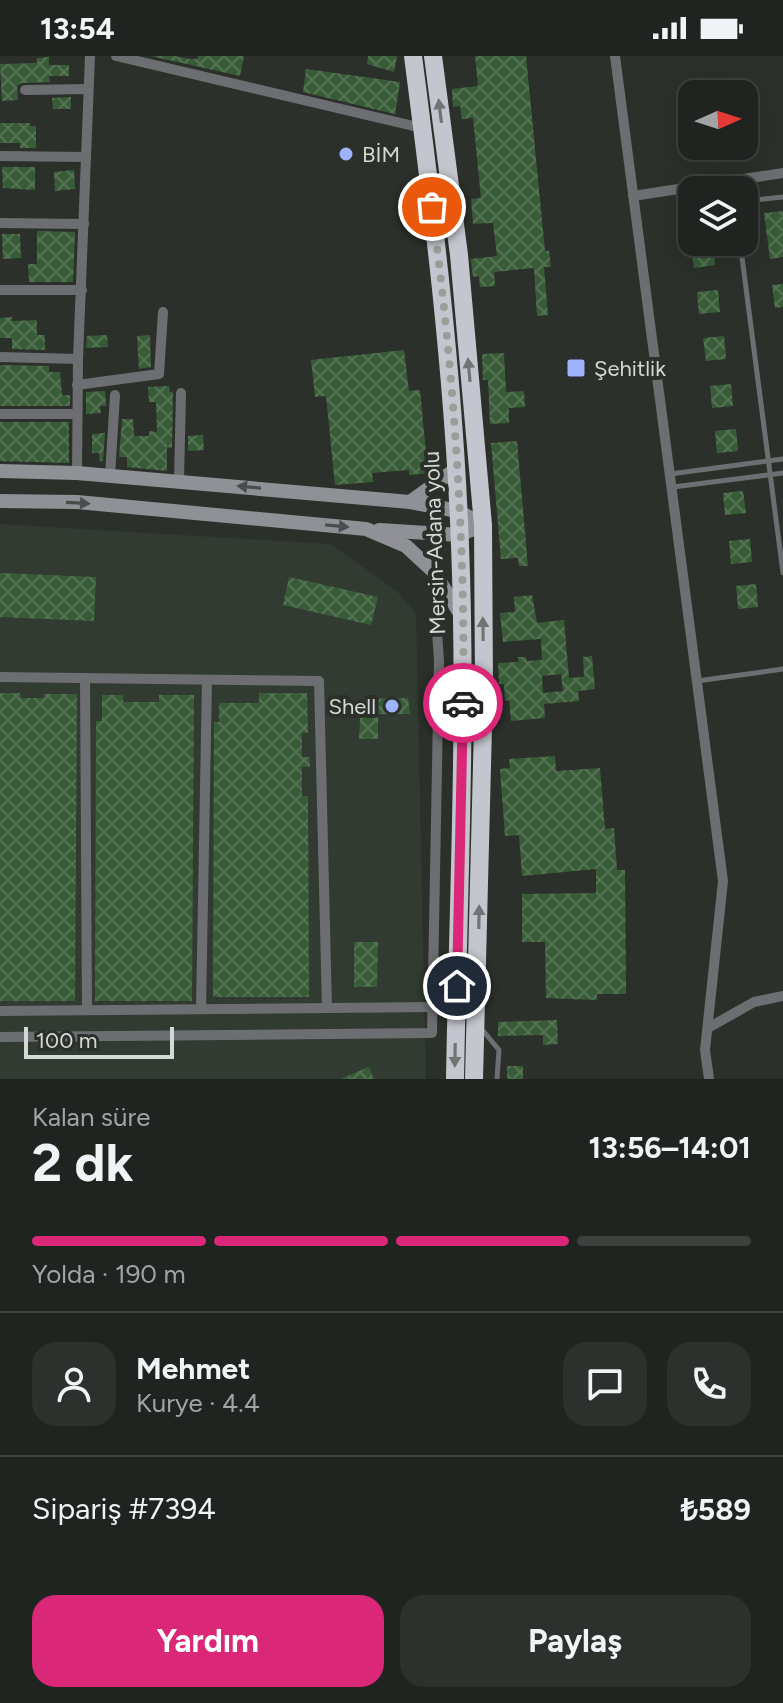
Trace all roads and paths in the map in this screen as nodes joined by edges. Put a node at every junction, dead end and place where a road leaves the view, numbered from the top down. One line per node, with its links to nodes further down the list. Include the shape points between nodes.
1 (90, 56): 6 (street)
2 (116, 56): 8 (street)
3 (413, 56): 8 (highway, Mersin-Adana yolu)
4 (433, 56): 42 (highway, Mersin-Adana yolu, one-way to 4, via 459,255)
5 (615, 56): 12 (street)
6 (88, 89): 7 (street); 10 (street)
7 (25, 90)
8 (422, 128): 30 (highway, Mersin-Adana yolu)
9 (0, 156): 10 (street)
10 (86, 157): 16 (street)
11 (783, 173): 12 (street)
12 (633, 196): 34 (street)
13 (783, 197): 14 (lane)
14 (758, 200)
15 (0, 223): 16 (street)
16 (84, 224): 19 (street)
17 (742, 256): 29 (lane)
18 (0, 290): 19 (street)
19 (82, 290): 22 (street)
20 (163, 312): 23 (street, via 159,374)
21 (0, 357): 22 (street)
22 (78, 359): 23 (street)
23 (77, 385): 27 (street)
24 (181, 393): 37 (street)
25 (115, 395): 36 (street)
26 (0, 414): 27 (street)
27 (77, 414): 32 (street)
28 (783, 459): 29 (lane)
29 (769, 461): 34 (lane); 35 (lane)
30 (456, 469): 40 (main road); 41 (highway, Mersin-Adana yolu)
31 (0, 471): 32 (main road)
32 (77, 473): 36 (main road)
33 (783, 473): 35 (lane)
34 (670, 474): 38 (street)
35 (770, 474): 38 (lane); 46 (lane)
36 (110, 476): 37 (main road)
37 (179, 481): 40 (main road, one-way to 37)
38 (672, 487): 52 (street)
39 (0, 501): 43 (main road, one-way to 43, via 77,502)
40 (410, 502): 41 (main road)
41 (458, 511): 42 (main road); 44 (highway, Mersin-Adana yolu)
42 (483, 525): 44 (main road); 59 (highway, Mersin-Adana yolu, one-way to 42)
43 (366, 529): 44 (main road); 45 (main road, via 406,546)
44 (459, 535): 47 (highway, Mersin-Adana yolu)
45 (433, 571): 47 (main road); 54 (street, via 439,661)
46 (783, 573)
47 (462, 616): 62 (highway, Mersin-Adana yolu, one-way to 62)
48 (783, 669): 52 (lane)
49 (0, 677): 50 (street)
50 (85, 678): 51 (street); 57 (street)
51 (207, 680): 55 (street, via 319,681); 56 (street)
52 (697, 681): 60 (street, via 723,881)
53 (783, 996): 60 (street, via 754,1002)
54 (432, 1007): 55 (street); 61 (street, via 432,1033)
55 (327, 1008): 56 (street)
56 (201, 1009): 57 (street)
57 (87, 1010): 58 (street)
58 (0, 1011)
59 (476, 1022): 63 (highway, Mersin-Adana yolu); 64 (lane, via 499,1050)
60 (708, 1028): 65 (street)
61 (0, 1037)
62 (455, 1079)
63 (474, 1079)
64 (497, 1079)
65 (709, 1079)

